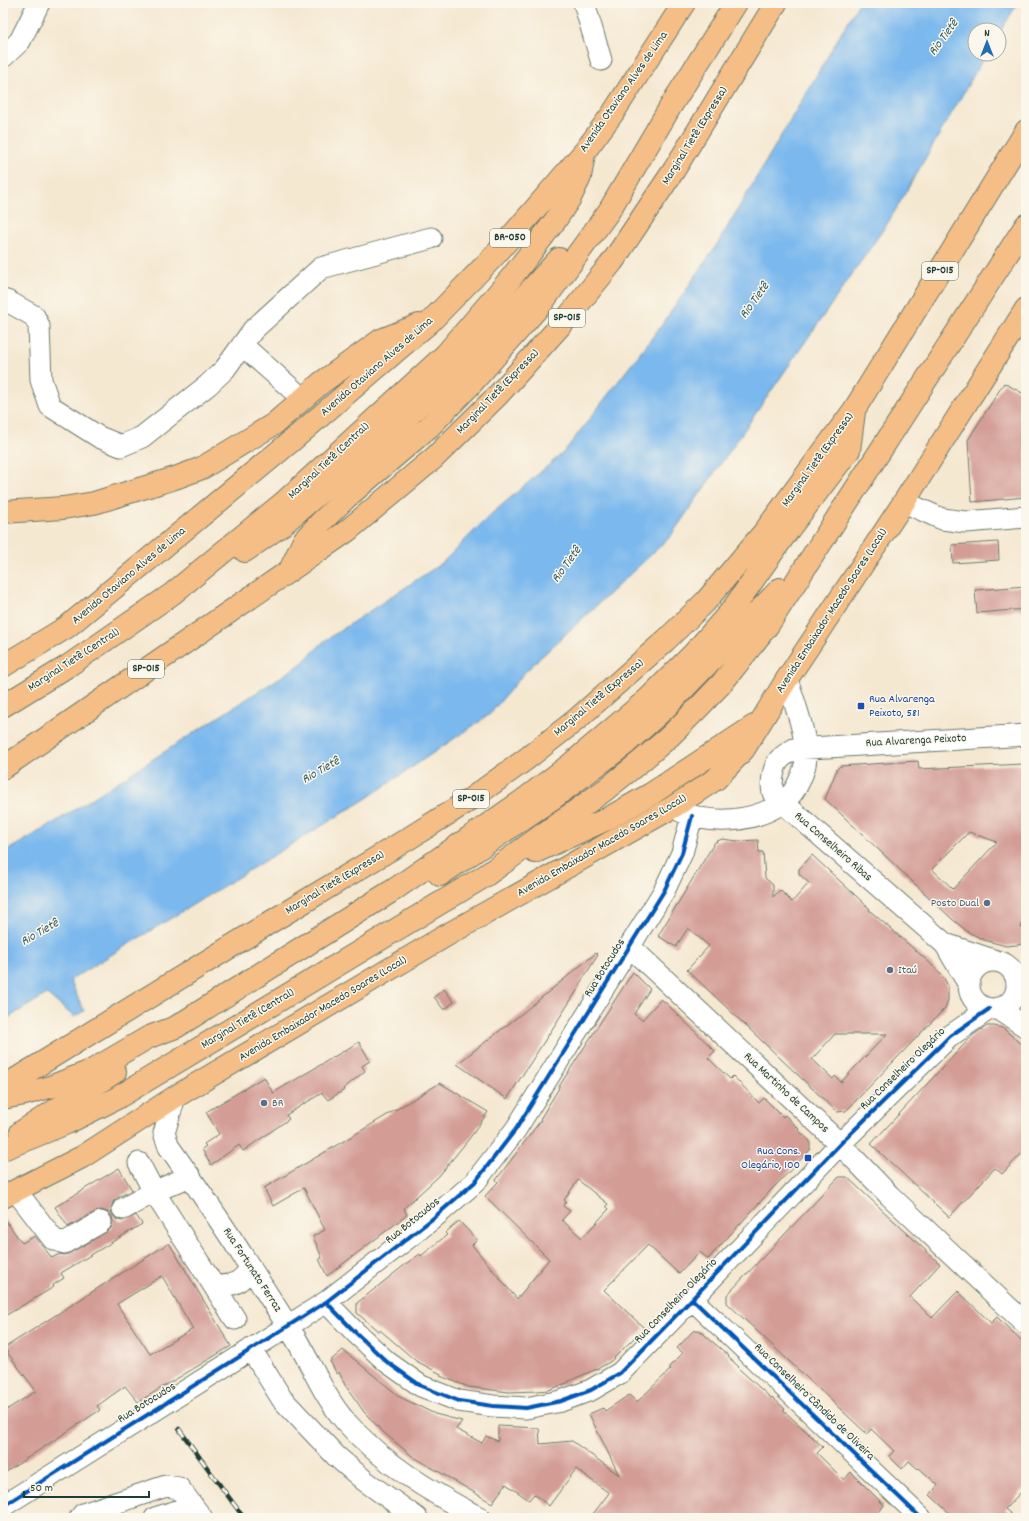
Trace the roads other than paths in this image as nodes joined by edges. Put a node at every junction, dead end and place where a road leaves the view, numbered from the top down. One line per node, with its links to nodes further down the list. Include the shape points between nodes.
1 (38, 3): 6 (street, via 20,41)
2 (584, 3): 7 (street)
3 (684, 3): 9 (highway, Avenida Otaviano Alves de Lima / BR-050, via 613,113)
4 (736, 3): 10 (highway)
5 (776, 3): 23 (highway, Marginal Tietê (Expressa) / SP-015, via 674,170 613,260 568,317 498,395 434,458 347,531)
6 (3, 57)
7 (601, 60)
8 (1026, 131): 18 (highway, Marginal Tietê (Expressa) / SP-015)
9 (585, 151): 15 (highway, Avenida Otaviano Alves de Lima / BR-050, via 497,253); 24 (highway, Marginal Tietê (Central), via 580,177 555,221 511,278 446,354 283,503)
10 (609, 211): 23 (highway, via 542,303 471,384 429,427 319,524 304,540); 24 (highway, via 588,222 554,265 466,360 352,466 282,525 200,580)
11 (1026, 225): 22 (highway)
12 (431, 238): 16 (street, via 321,268 253,330)
13 (3, 300): 16 (street, via 34,316 39,326 41,380 50,406 98,437 121,446 142,437 208,385)
14 (1026, 309): 19 (highway, Avenida Embaixador Macedo Soares (Local))
15 (430, 322): 17 (highway, via 381,340); 25 (highway, Avenida Otaviano Alves de Lima, via 67,627)
16 (242, 345): 17 (street)
17 (303, 399): 20 (highway, via 274,424 196,471 94,503)
18 (854, 410): 36 (highway, via 849,450 732,610 694,653 648,699 571,764); 47 (highway, Marginal Tietê (Expressa) / SP-015, via 765,532 706,601 576,720 468,801 411,838)
19 (904, 502): 21 (street, via 942,519 966,522); 26 (highway, Avenida Embaixador Macedo Soares (Local))
20 (3, 512)
21 (1026, 517)
22 (810, 561): 35 (highway, via 768,625 722,683 670,736 605,790); 36 (highway, via 768,600 703,671 624,746 437,878)
23 (289, 571): 31 (highway, Marginal Tietê (Expressa) / SP-015)
24 (172, 594): 27 (highway, Marginal Tietê (Central), via 68,666)
25 (3, 666)
26 (787, 679): 28 (highway, Avenida Embaixador Macedo Soares (Local)); 30 (street)
27 (3, 706)
28 (760, 722): 33 (highway, Avenida Embaixador Macedo Soares (Local), via 744,749 716,779); 35 (highway, via 693,768 613,816)
29 (1026, 735): 30 (street, Rua Alvarenga Peixoto)
30 (806, 748): 32 (street, Rua Conselheiro Ribas, via 794,749 779,760 775,769 771,788 774,795)
31 (3, 768)
32 (783, 803): 34 (street, via 758,815 740,819 717,820); 37 (street, Rua Conselheiro Ribas)
33 (673, 807): 34 (street); 48 (highway, Avenida Embaixador Macedo Soares (Local), via 447,935)
34 (692, 816): 38 (street, Rua Botocudos, via 682,853 664,891)
35 (485, 876): 51 (highway, Marginal Tietê (Central), via 117,1098 67,1123)
36 (396, 889): 44 (highway)
37 (945, 944): 39 (street, Rua Conselheiro Ribas); 40 (street, Rua Conselheiro Ribas)
38 (630, 947): 50 (street, Rua Martinho de Campos); 61 (street, Rua Botocudos, via 516,1129 475,1182)
39 (1009, 964): 40 (street, via 980,964 972,973); 41 (street)
40 (969, 989): 42 (street, via 978,1004); 46 (street, Rua Conselheiro Olegário)
41 (1019, 991): 42 (street, via 1010,1002); 43 (street)
42 (993, 1009): 45 (street); 46 (street, Rua Conselheiro Olegário)
43 (1026, 1023)
44 (176, 1027): 49 (highway, via 149,1037 91,1071 50,1087); 51 (highway, via 157,1046 50,1112)
45 (1026, 1027)
46 (950, 1036): 50 (street, Rua Conselheiro Olegário)
47 (3, 1087)
48 (175, 1097): 53 (street, Rua Fortunato Ferraz, via 164,1133 169,1147); 55 (highway, Avenida Embaixador Macedo Soares (Local))
49 (3, 1098)
50 (840, 1144): 60 (street, Rua Conselheiro Olegário); 63 (street, Rua Martinho de Campos, via 890,1196)
51 (3, 1148)
52 (139, 1163): 54 (street)
53 (190, 1176): 54 (street); 58 (street, Rua Fortunato Ferraz)
54 (154, 1192): 56 (street); 59 (street)
55 (9, 1200): 57 (street, via 53,1239 64,1243)
56 (123, 1210)
57 (101, 1222)
58 (251, 1268): 59 (street, via 236,1284); 64 (street, Rua Fortunato Ferraz)
59 (215, 1286): 62 (street)
60 (692, 1299): 61 (street, Rua Conselheiro Olegário, via 620,1373 591,1390 561,1401 526,1408 459,1401 421,1386 387,1362); 72 (street, Rua Conselheiro Cândido de Oliveira)
61 (326, 1302): 64 (street, Rua Botocudos)
62 (235, 1319)
63 (1026, 1324)
64 (287, 1326): 65 (street, Rua Botocudos); 71 (street, Rua Fortunato Ferraz, via 323,1390 346,1422 406,1475)
65 (251, 1349): 66 (street, Rua Botocudos); 70 (street, via 282,1399 336,1456 365,1481)
66 (3, 1506)
67 (198, 1512): 68 (street, via 179,1488 166,1486 83,1514); 69 (street)
68 (80, 1518)
69 (155, 1518)
70 (417, 1518)
71 (480, 1518)
72 (921, 1518)

